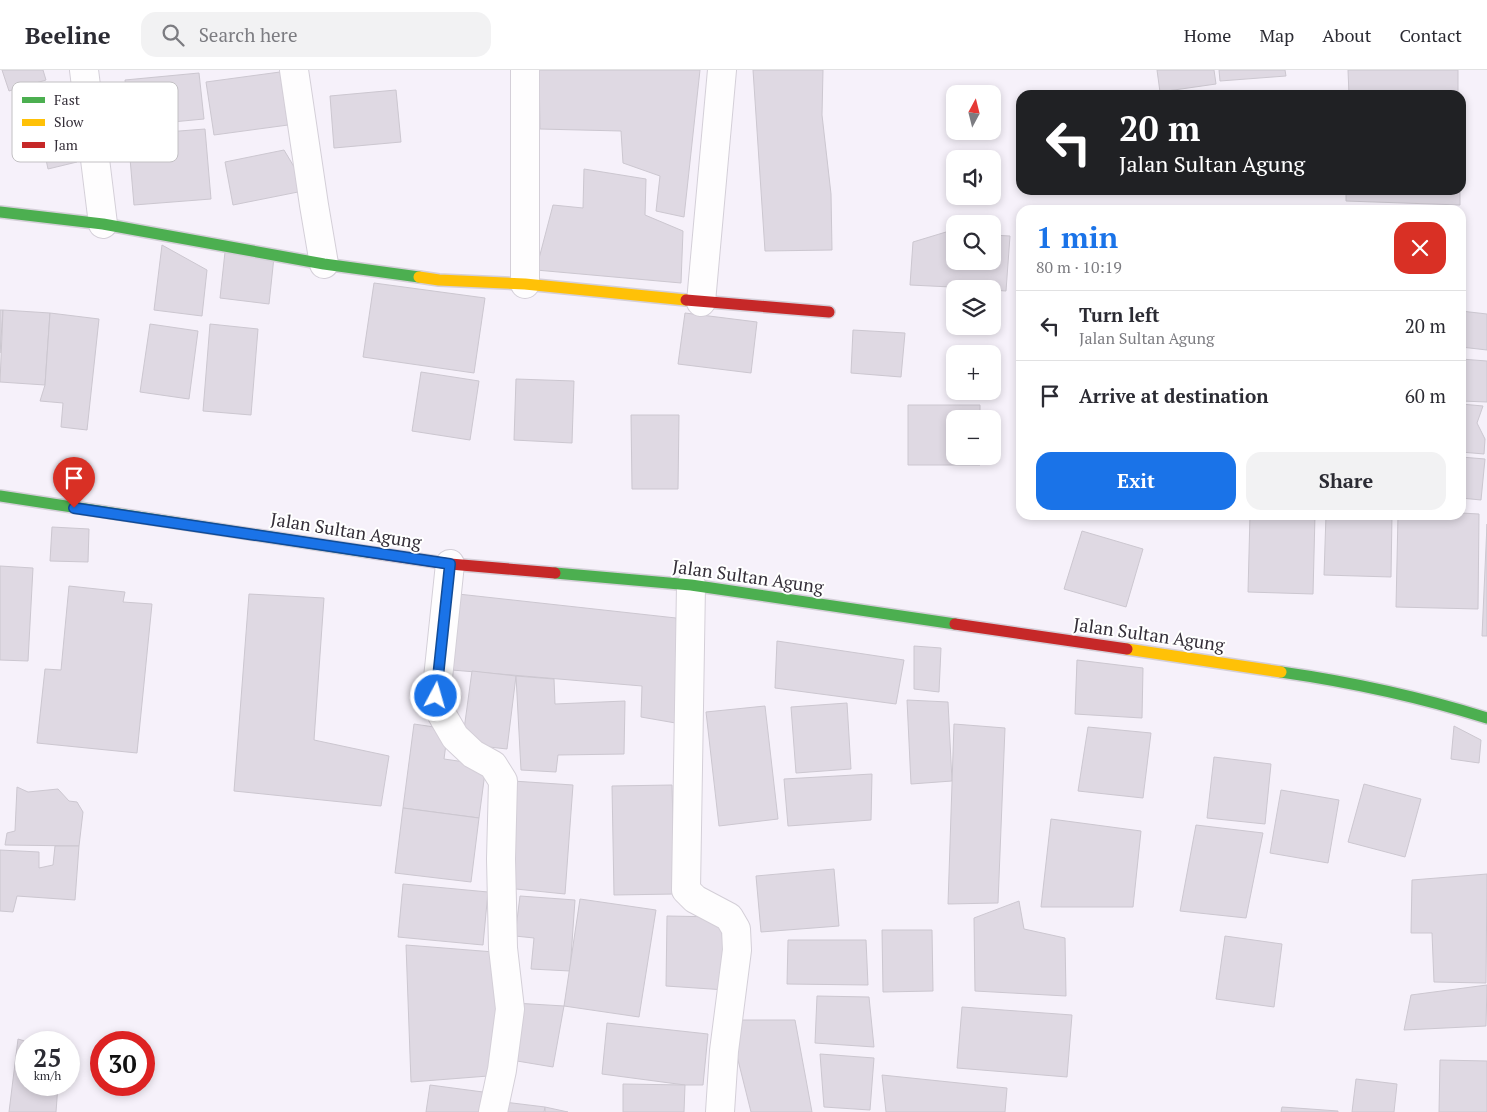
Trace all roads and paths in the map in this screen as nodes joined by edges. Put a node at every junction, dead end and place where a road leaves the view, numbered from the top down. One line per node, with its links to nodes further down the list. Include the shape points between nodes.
1 (294, 70): 7 (street)
2 (525, 70): 8 (street)
3 (722, 70): 9 (street)
4 (95, 162): 6 (street)
5 (0, 212): 6 (street)
6 (102, 224): 7 (street)
7 (324, 264): 8 (street, via 439,280)
8 (525, 284): 9 (street)
9 (701, 302): 10 (street)
10 (829, 312)
11 (0, 496): 12 (street, Jalan Sultan Agung)
12 (450, 564): 13 (street, Jalan Sultan Agung); 15 (street, via 436,696 441,713 455,737 473,754 494,765 504,781 501,859 503,948 510,1009)
13 (691, 585): 14 (street, Jalan Sultan Agung, via 1336,680); 16 (street, via 686,890 695,900 729,917 736,929 737,950)
14 (1487, 718)
15 (493, 1112)
16 (720, 1112)

